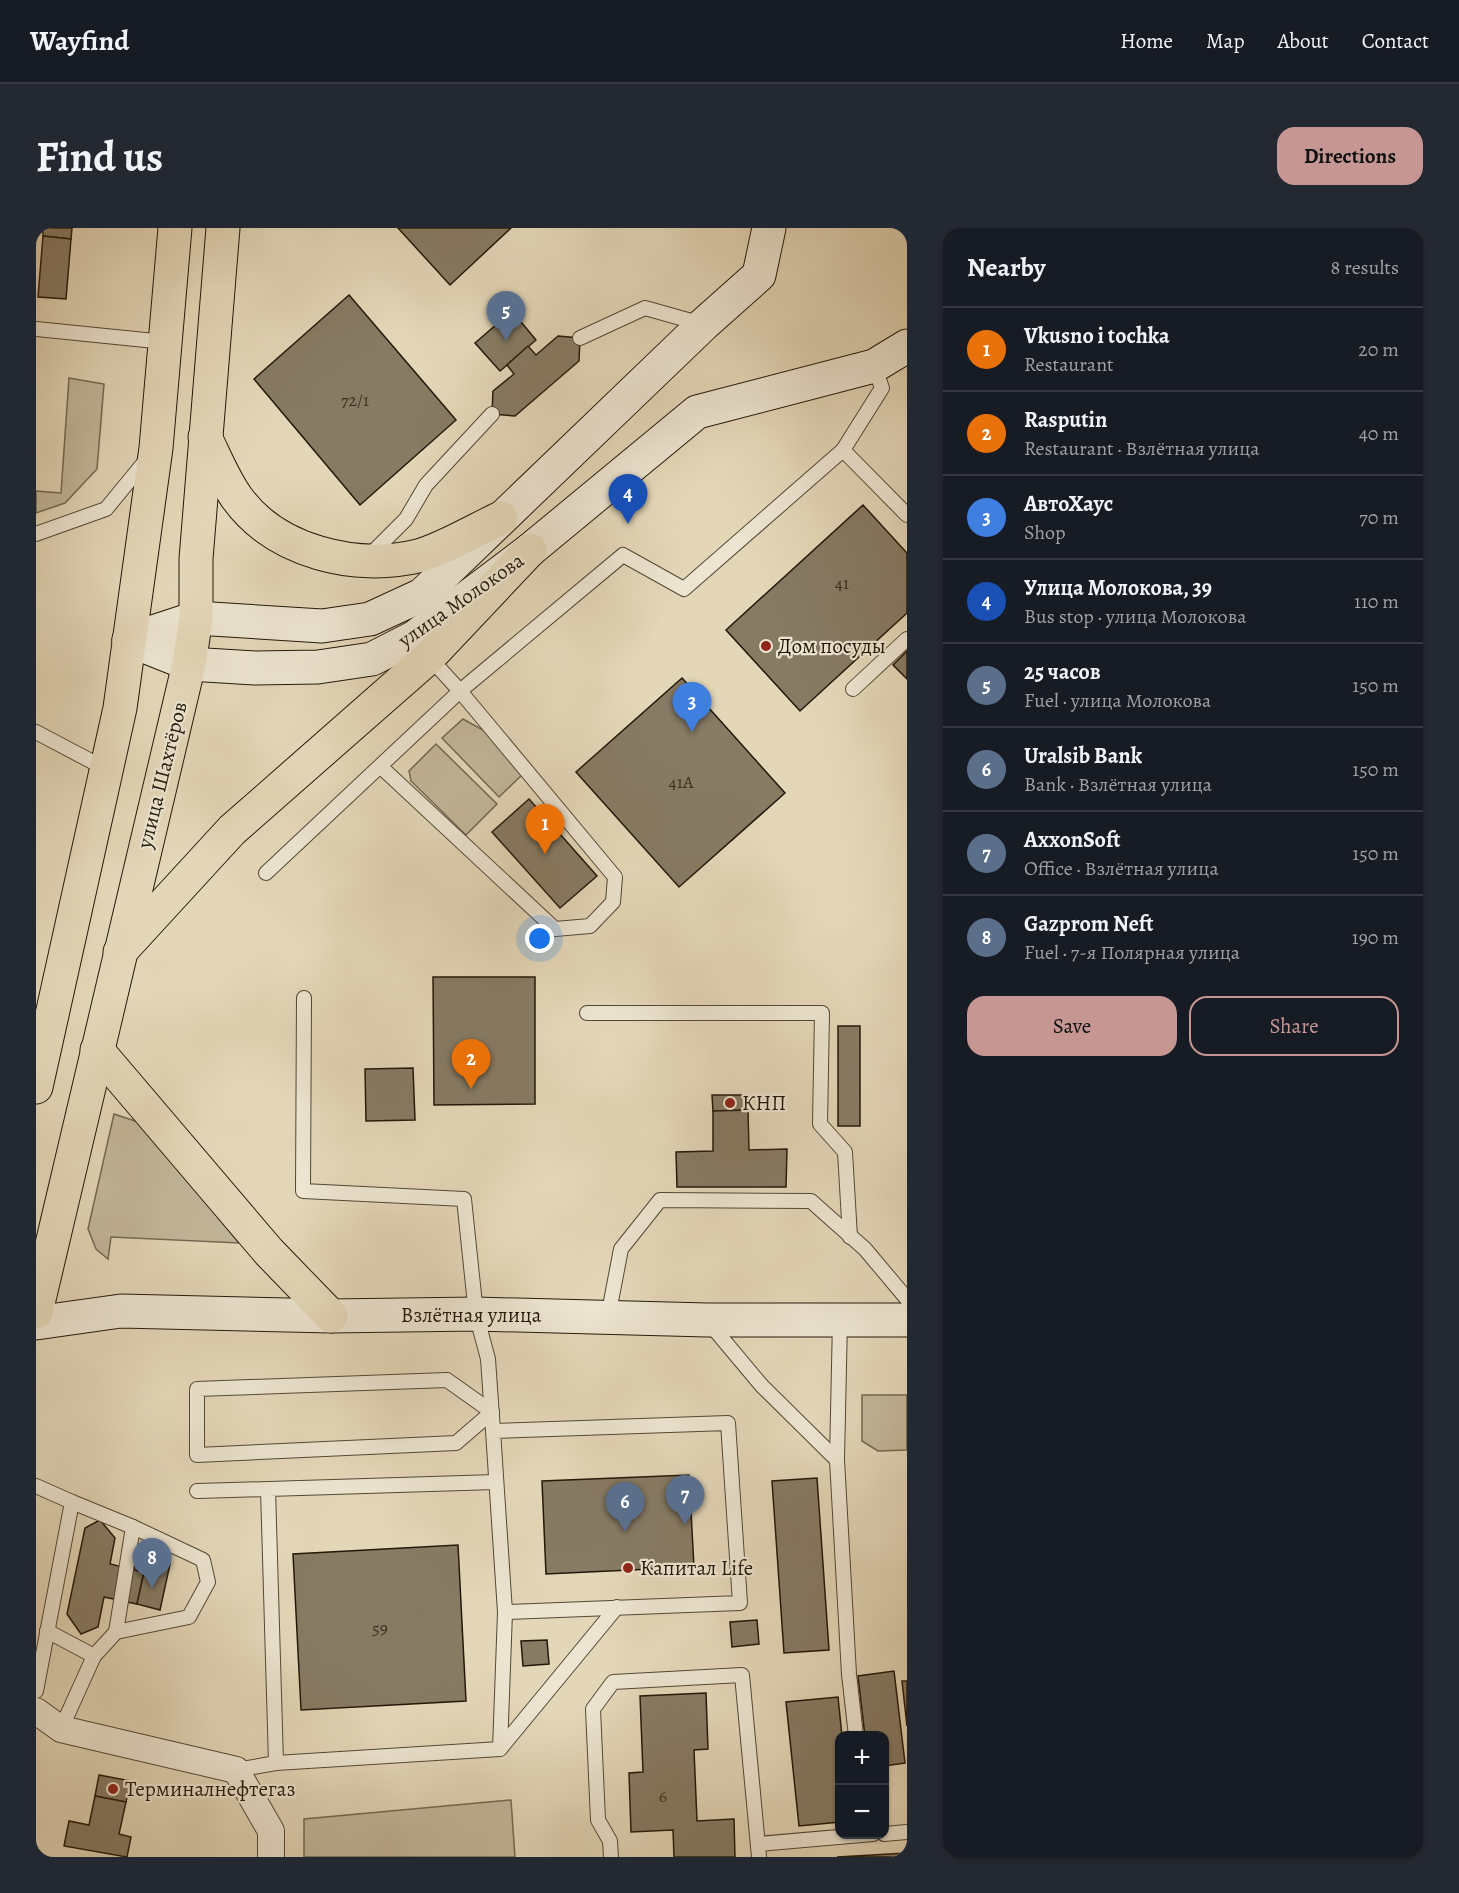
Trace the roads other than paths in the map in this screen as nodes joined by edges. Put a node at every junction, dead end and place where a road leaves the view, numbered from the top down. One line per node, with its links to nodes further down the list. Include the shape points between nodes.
1 (175, 228): 7 (main road)
2 (223, 228): 11 (main road, улица Шахтёров)
3 (769, 228): 4 (main road, улица Молокова, via 759,274)
4 (704, 324): 6 (lane, via 645,308); 15 (main road, улица Молокова)
5 (36, 329): 7 (lane)
6 (580, 338)
7 (165, 342): 12 (main road)
8 (907, 346): 9 (main road, улица Молокова)
9 (874, 366): 13 (lane, via 882,388); 17 (main road, улица Молокова, via 697,412)
10 (492, 414): 18 (lane, via 426,485 406,519)
11 (205, 437): 18 (main road, via 236,498 259,523 292,545); 19 (main road, улица Шахтёров)
12 (156, 448): 16 (lane, via 106,509); 21 (main road)
13 (843, 450): 14 (lane); 25 (lane, via 684,589 623,555)
14 (907, 515)
15 (501, 518): 18 (main road, via 418,556); 19 (main road, улица Молокова, via 422,595 370,619 322,626)
16 (36, 534)
17 (530, 550): 22 (main road); 23 (main road, улица Молокова, via 415,637 372,659 318,667)
18 (365, 561)
19 (196, 618): 21 (main road, улица Молокова); 23 (main road, улица Шахтёров)
20 (907, 639): 24 (lane)
21 (129, 640): 23 (main road, улица Молокова); 28 (main road)
22 (429, 657): 25 (lane); 30 (main road, via 232,830)
23 (189, 664): 30 (main road, улица Шахтёров)
24 (853, 689)
25 (460, 691): 27 (lane); 27 (lane, via 615,877 613,902 590,926 555,929)
26 (36, 732): 28 (lane)
27 (381, 767): 29 (lane)
28 (107, 769): 33 (main road)
29 (266, 873)
30 (119, 953): 34 (main road, улица Шахтёров)
31 (304, 998): 39 (lane, via 303,1191 464,1199)
32 (587, 1013): 36 (lane, via 822,1013 820,1124 845,1152)
33 (40, 1047): 35 (main road)
34 (97, 1050): 38 (main road, улица Шахтёров); 40 (main road, via 269,1252)
35 (36, 1087)
36 (850, 1237): 37 (lane, via 866,1249); 41 (lane, via 810,1201 660,1200 621,1249)
37 (907, 1299)
38 (36, 1312)
39 (476, 1314): 40 (main road, Взлётная улица); 41 (main road, Взлётная улица); 46 (lane, via 488,1359)
40 (331, 1316): 45 (main road, Взлётная улица, via 121,1311)
41 (608, 1317): 42 (main road, Взлётная улица)
42 (707, 1320): 43 (main road, Взлётная улица); 48 (lane, via 762,1386)
43 (840, 1320): 44 (main road, Взлётная улица); 48 (lane)
44 (907, 1320)
45 (36, 1323)
46 (492, 1412): 46 (lane, via 447,1380 196,1389 197,1455 456,1443); 47 (lane)
47 (493, 1431): 49 (lane); 55 (lane, via 728,1423 740,1603)
48 (837, 1460): 63 (lane)
49 (496, 1482): 51 (lane); 56 (lane)
50 (36, 1486): 53 (lane)
51 (268, 1489): 52 (lane); 65 (lane)
52 (197, 1491)
53 (72, 1502): 54 (lane); 57 (lane)
54 (133, 1527): 58 (lane); 58 (lane, via 203,1560 208,1582 189,1617)
55 (617, 1607): 56 (lane); 64 (lane)
56 (505, 1612): 64 (lane)
57 (47, 1631): 59 (lane); 60 (lane)
58 (116, 1632): 59 (lane)
59 (94, 1656): 62 (lane)
60 (36, 1691)
61 (36, 1710): 62 (street)
62 (61, 1730): 66 (street)
63 (855, 1731)
64 (500, 1749): 65 (lane)
65 (276, 1763): 66 (lane)
66 (236, 1770): 71 (street, via 272,1831)
67 (907, 1832): 68 (lane)
68 (889, 1834)
69 (837, 1839): 70 (lane)
70 (758, 1850): 72 (lane, via 742,1675 613,1682 593,1709 598,1820 610,1841)
71 (271, 1857)
72 (611, 1857)

